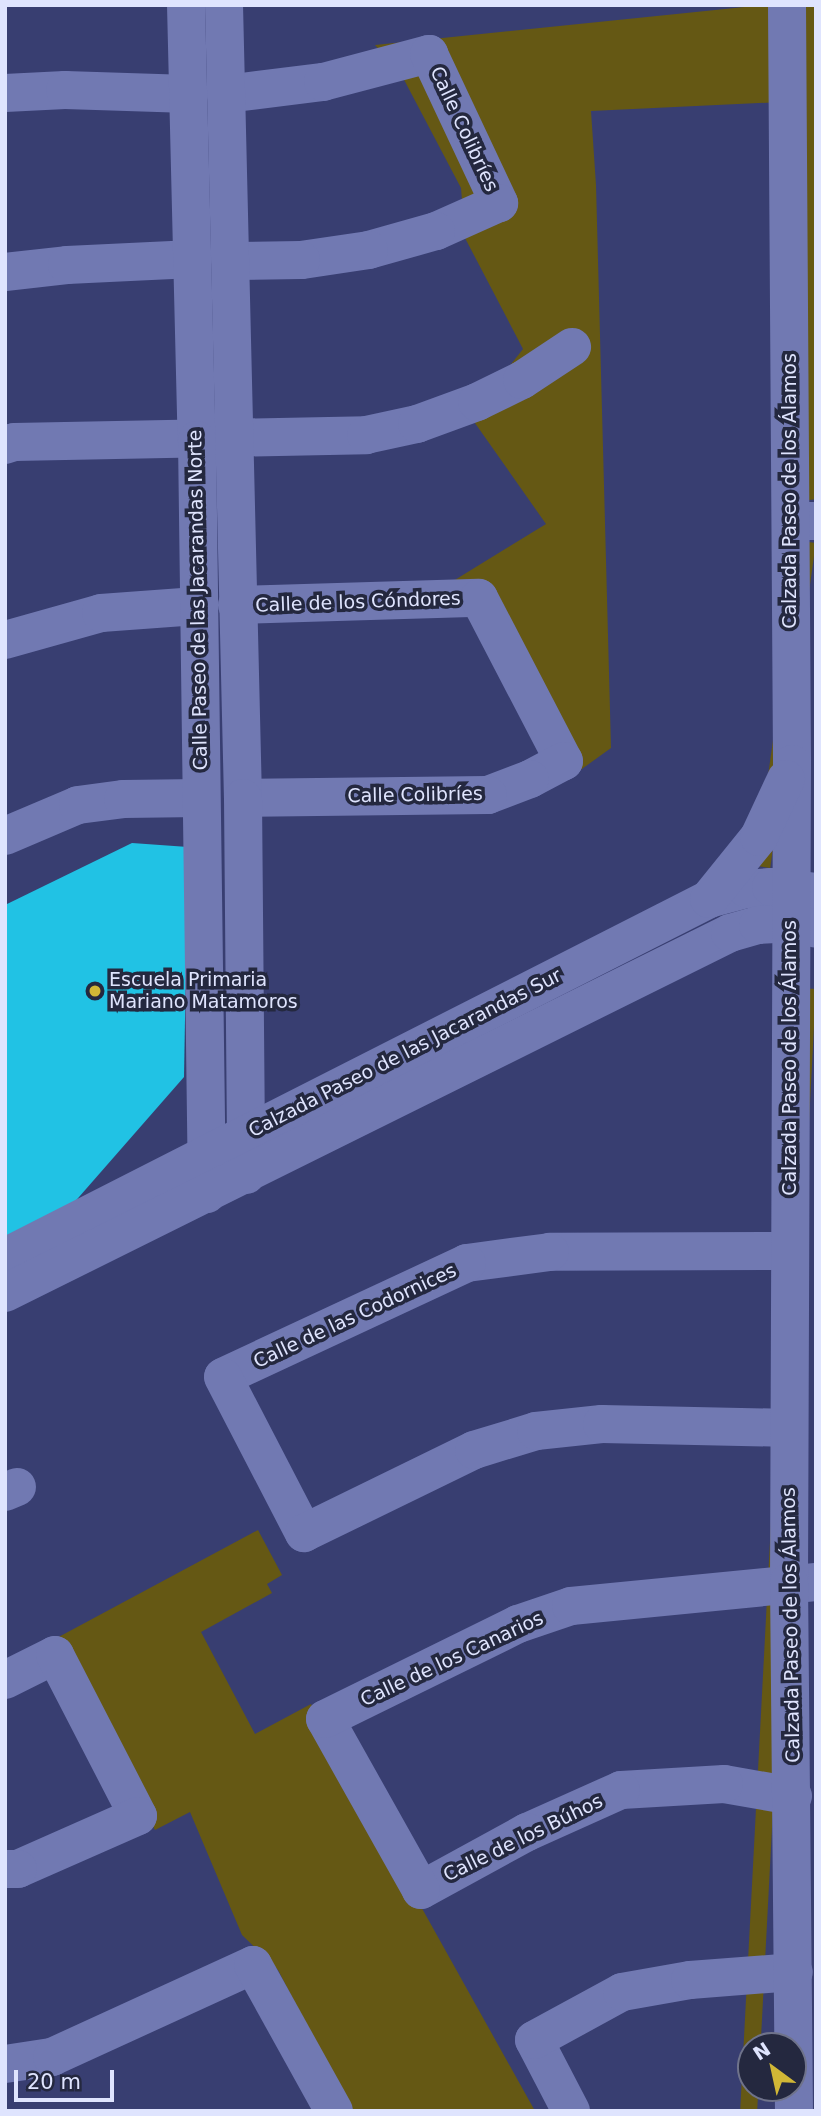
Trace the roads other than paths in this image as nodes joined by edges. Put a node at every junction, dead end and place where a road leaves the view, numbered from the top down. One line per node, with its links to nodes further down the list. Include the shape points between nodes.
1 (186, 5): 5 (street, Calle Paseo de las Jacarandas Norte)
2 (224, 5): 5 (street, Calle Paseo de las Jacarandas Norte)
3 (787, 5): 13 (street, Calzada Paseo de los Álamos)
4 (5, 93): 5 (street)
5 (207, 94): 6 (street, Calle Paseo de las Jacarandas Norte); 7 (street, Calle Paseo de las Jacarandas Norte); 7 (street, Calle Colibríes, via 323,82 429,54 499,203 436,231 369,250 301,260)
6 (193, 259): 8 (street); 11 (street, Calle Paseo de las Jacarandas Norte)
7 (232, 261): 10 (street, Calle Paseo de las Jacarandas Norte)
8 (5, 272)
9 (572, 347): 10 (street, via 522,380 417,424 366,435)
10 (235, 438): 11 (street); 15 (street, Calle Paseo de las Jacarandas Norte)
11 (197, 440): 12 (street); 16 (street, Calle Paseo de las Jacarandas Norte)
12 (5, 445)
13 (803, 521): 18 (street, Calzada Paseo de los Álamos)
14 (479, 598): 15 (street, Calle de los Cóndores); 20 (street, Calle Colibríes, via 564,761 488,794)
15 (237, 605): 20 (street, Calle Paseo de las Jacarandas Norte)
16 (197, 606): 17 (street, via 101,613); 19 (street, Calle Paseo de las Jacarandas Norte)
17 (5, 640)
18 (792, 764): 22 (street, via 759,837); 23 (street, Calzada Paseo de los Álamos)
19 (200, 798): 21 (street, via 123,799 78,806); 25 (street, Calle Paseo de las Jacarandas Norte)
20 (243, 798): 24 (street, Calle Paseo de las Jacarandas Norte)
21 (5, 836)
22 (709, 899): 23 (street, Calzada Paseo de las Jacarandas Sur, via 747,889); 24 (street, Calzada Paseo de las Jacarandas Sur)
23 (803, 908): 26 (street, Calzada Paseo de las Jacarandas Sur, via 730,933); 28 (street, Calzada Paseo de los Álamos)
24 (243, 1135): 25 (street, Calzada Paseo de las Jacarandas Sur); 26 (street, Calle Paseo de las Jacarandas Norte)
25 (204, 1154): 27 (street, Calle Paseo de las Jacarandas Norte); 29 (street, Calzada Paseo de las Jacarandas Sur)
26 (246, 1175): 27 (street, Calzada Paseo de las Jacarandas Sur)
27 (207, 1194): 30 (street, Calzada Paseo de las Jacarandas Sur)
28 (789, 1251): 31 (street, Calzada Paseo de los Álamos); 31 (street, Calle de las Codornices, via 550,1252 467,1263 223,1377 304,1533 474,1450 536,1431 602,1424)
29 (5, 1257)
30 (5, 1293)
31 (789, 1428): 32 (street, Calzada Paseo de los Álamos)
32 (802, 1582): 34 (street, Calzada Paseo de los Álamos); 36 (street, Calle de los Canarios, via 571,1606 518,1624 325,1718)
33 (5, 1680): 35 (street, via 55,1655 138,1816 18,1869)
34 (793, 1796): 36 (street, Calle de los Búhos, via 724,1784 621,1790 527,1832); 37 (street, Calzada Paseo de los Álamos)
35 (5, 1870)
36 (421, 1890)
37 (794, 1972): 40 (street, via 690,1980 622,1993 534,2040); 41 (street, Calzada Paseo de los Álamos)
38 (5, 2064): 39 (street, via 52,2057 253,1965)
39 (334, 2111)
40 (571, 2111)
41 (794, 2111)

